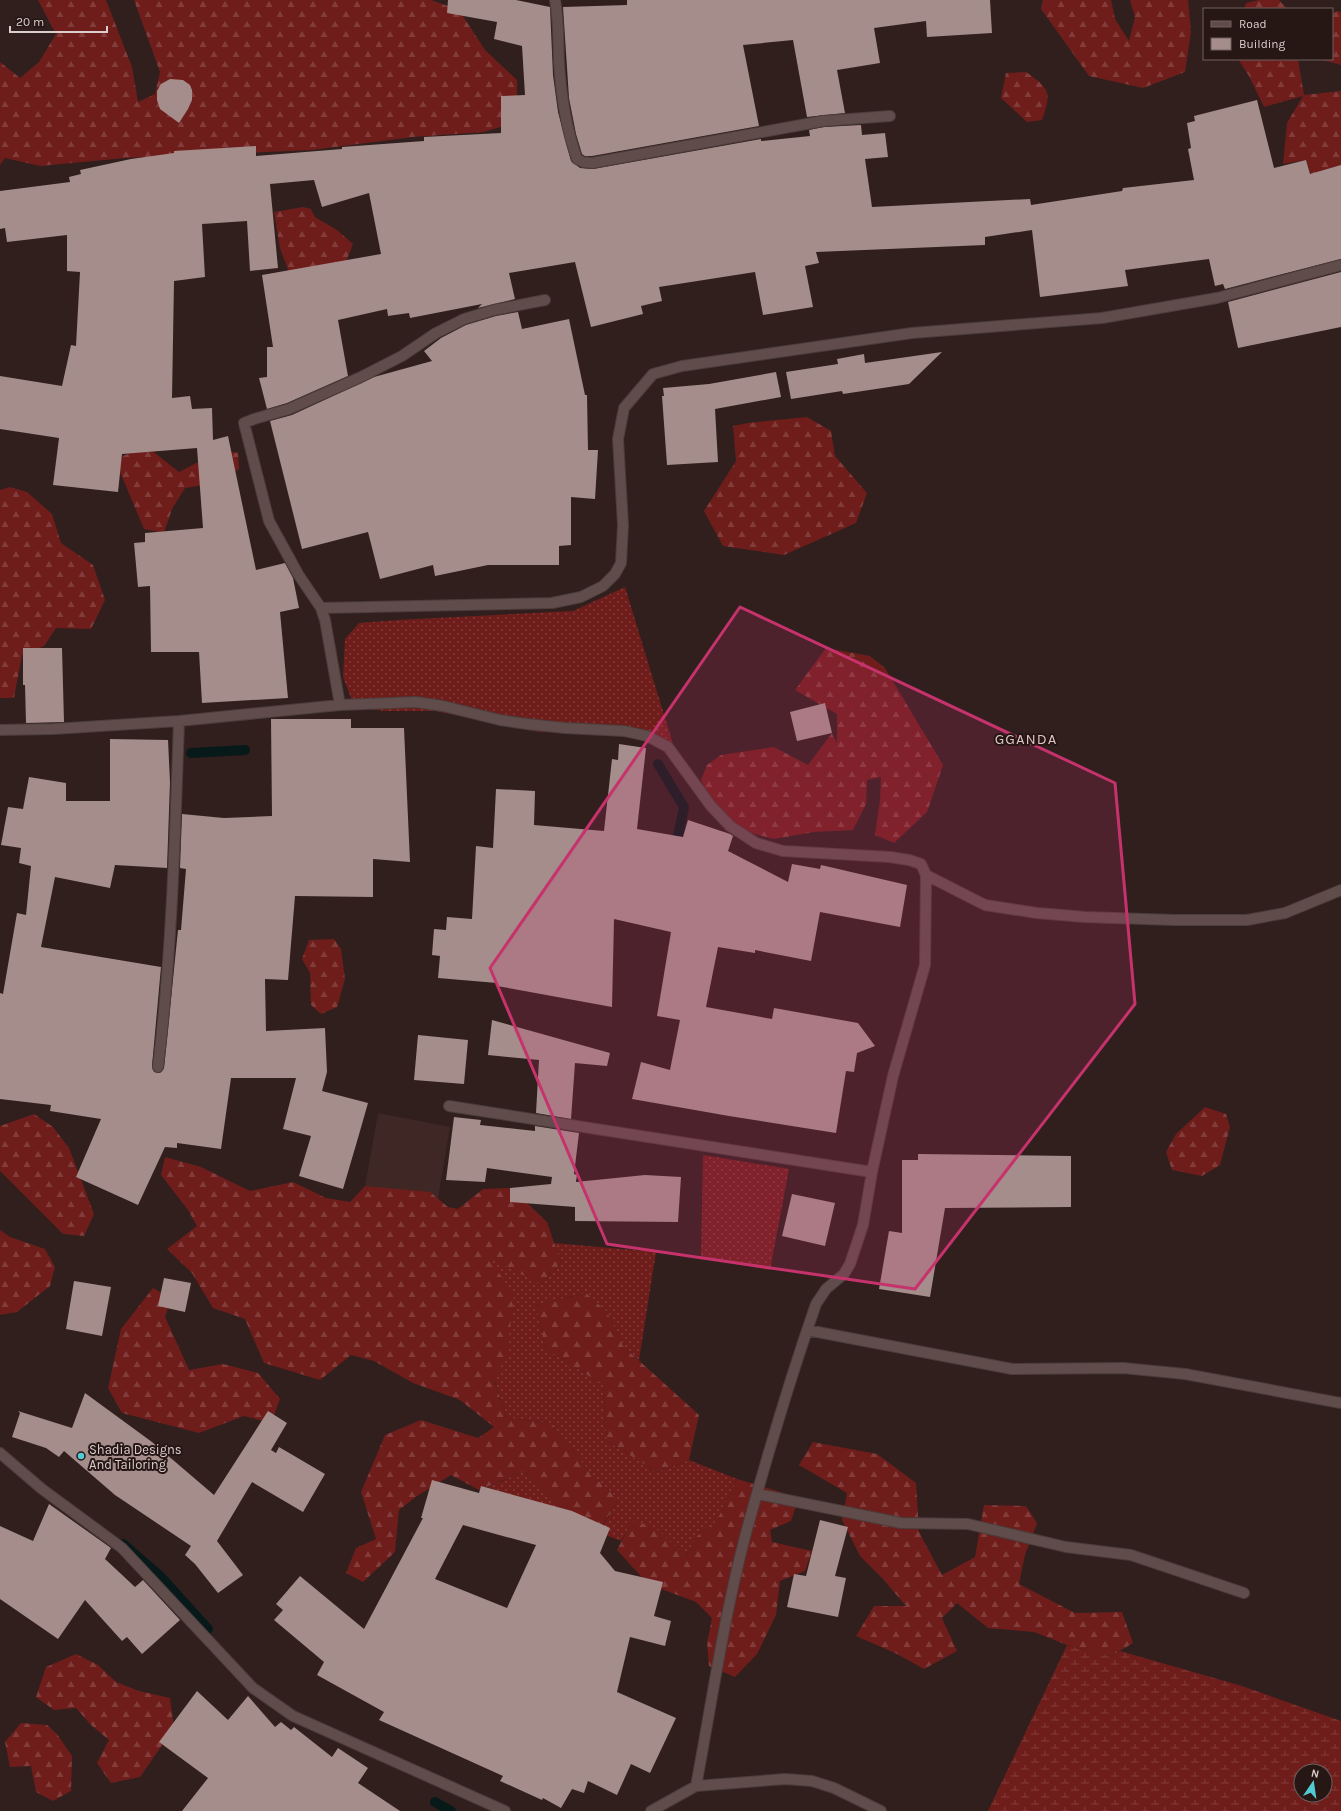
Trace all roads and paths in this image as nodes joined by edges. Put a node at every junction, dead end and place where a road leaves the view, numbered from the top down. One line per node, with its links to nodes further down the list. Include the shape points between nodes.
1 (555, 0): 2 (street, via 564,110 577,159 583,162 822,121)
2 (890, 116)
3 (1341, 265): 5 (street, via 1217,298 1109,317 912,333 682,366 653,374 624,408 621,420 618,439 623,525 621,563 615,574 603,586 582,597 552,603)
4 (545, 300): 5 (street, via 464,319 436,333 402,356 361,376 289,409 244,423 269,521 298,574)
5 (321, 608): 6 (street)
6 (340, 705): 7 (street); 9 (street, via 430,703 500,720 565,728 624,731 647,736 668,747 711,806 730,826 756,843 783,851 909,860 921,864)
7 (179, 721): 8 (street, via 40,730); 11 (street, via 172,919)
8 (0, 730)
9 (926, 875): 10 (street, via 985,905 1085,917 1247,920 1285,913); 13 (street, via 925,965 893,1076)
10 (1341, 890)
11 (158, 1067)
12 (450, 1106): 13 (street)
13 (872, 1172): 14 (street, via 856,1252 844,1274 826,1289 816,1304)
14 (807, 1330): 15 (street, via 1012,1369 1123,1368 1185,1374); 17 (street)
15 (1341, 1404)
16 (0, 1453): 20 (street, via 42,1489 122,1548 253,1688 293,1716)
17 (758, 1494): 18 (street, via 901,1523 968,1524 1066,1547 1131,1555); 19 (street, via 746,1533 730,1605)
18 (1244, 1593)
19 (696, 1786): 21 (street); 22 (street, via 784,1778 812,1781)
20 (506, 1811)
21 (652, 1811)
22 (882, 1811)

